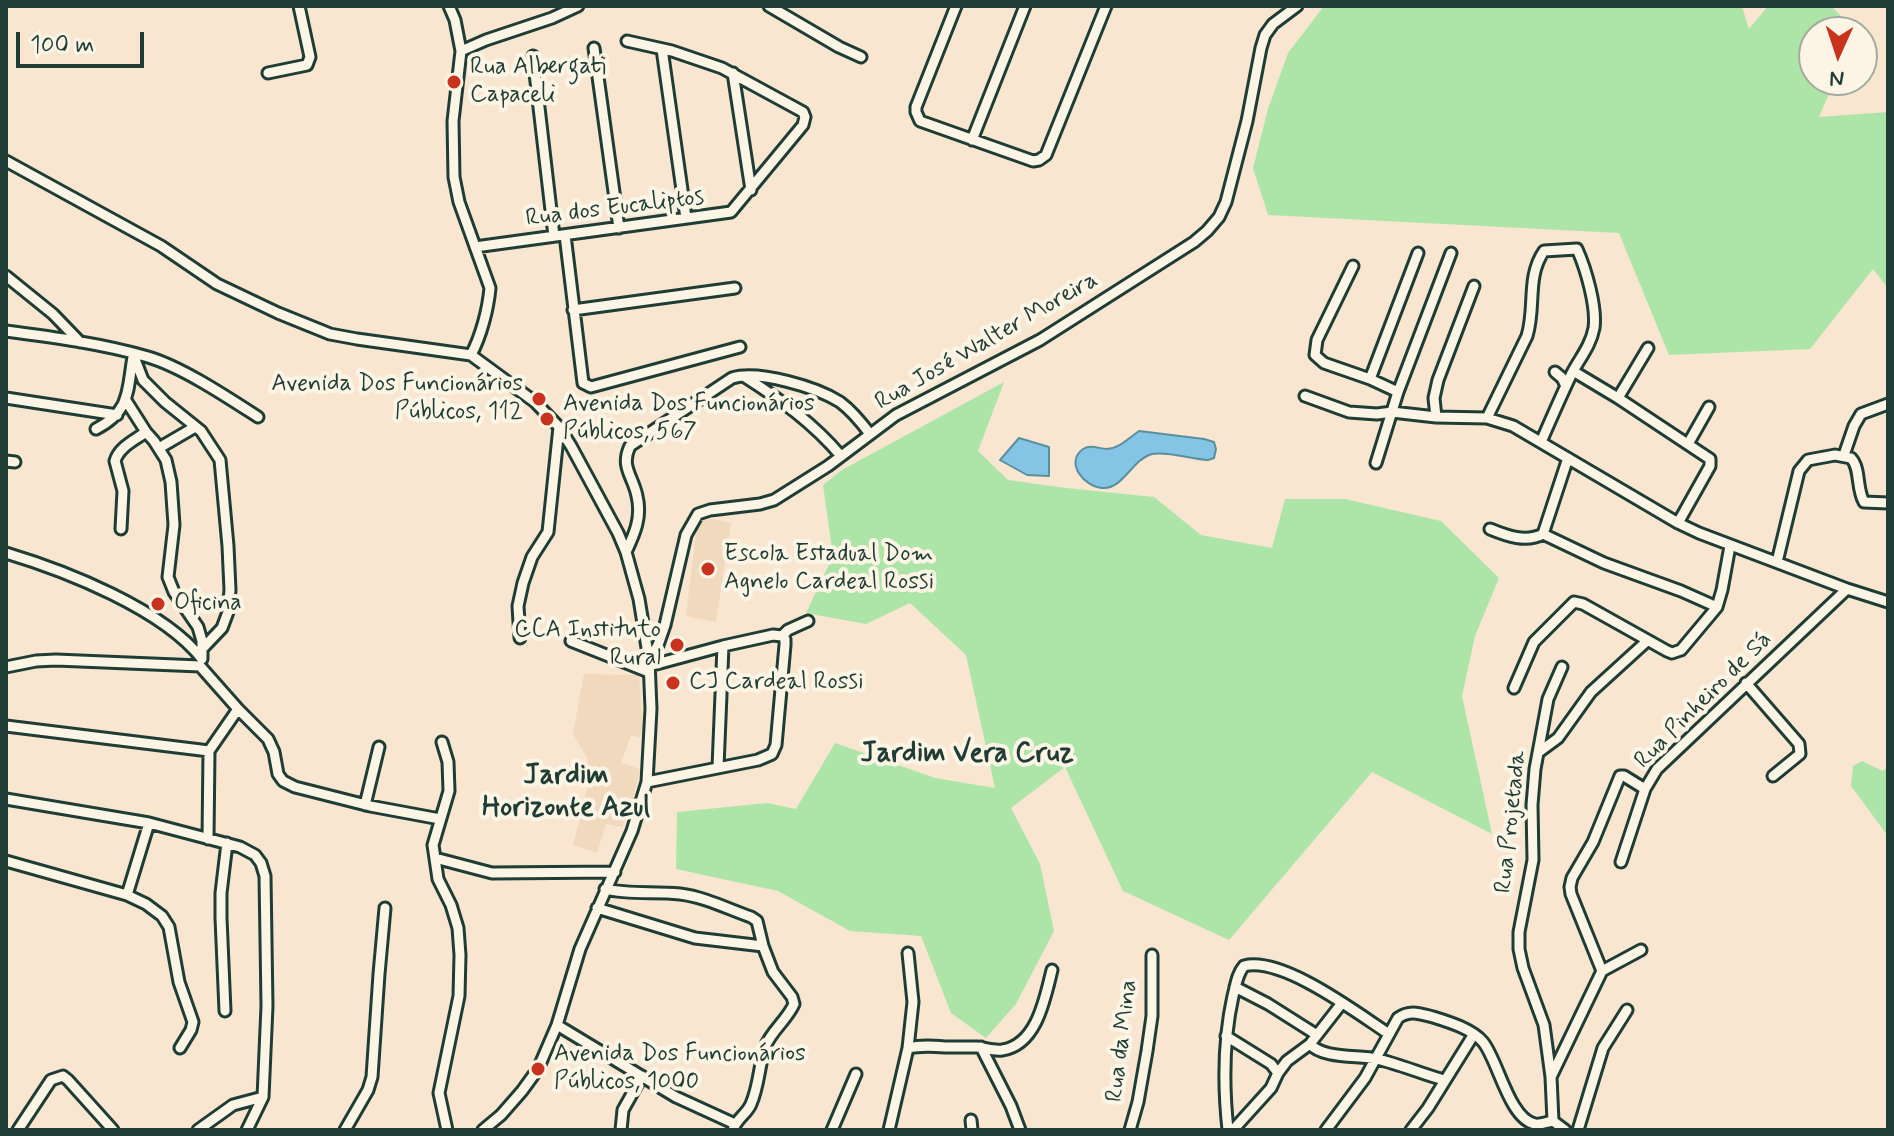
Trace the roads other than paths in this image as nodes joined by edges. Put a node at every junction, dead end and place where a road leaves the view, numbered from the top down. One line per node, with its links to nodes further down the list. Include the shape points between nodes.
1 (299, 6): 16 (street, via 310,62)
2 (449, 6): 13 (street)
3 (578, 6): 13 (street)
4 (769, 6): 15 (street)
5 (956, 6): 18 (street, via 916,112 920,121)
6 (1025, 6): 18 (street)
7 (1093, 6): 9 (street)
8 (1297, 6): 59 (street, Rua José Walter Moreira, via 1265,35 1226,202 1207,231 1040,340 896,415)
9 (1105, 8): 18 (street, via 1046,155 1033,161)
10 (627, 41): 12 (street, Rua dos Eucaliptos)
11 (594, 48): 22 (street)
12 (662, 49): 17 (street, Rua dos Eucaliptos); 21 (street)
13 (461, 51): 24 (street, via 453,121 454,177)
14 (533, 56): 23 (street)
15 (861, 57)
16 (268, 73)
17 (733, 73): 20 (street); 20 (street, Rua dos Eucaliptos, via 805,117)
18 (972, 140)
19 (6, 161): 37 (street, via 161,246 217,284 278,313 330,334)
20 (751, 190): 21 (street, Rua dos Eucaliptos, via 731,212)
21 (686, 218): 22 (street, Rua dos Eucaliptos)
22 (619, 228): 23 (street, Rua dos Eucaliptos)
23 (560, 236): 24 (street, Rua dos Eucaliptos); 31 (street)
24 (475, 247): 37 (street, via 490,288)
25 (1418, 253): 41 (street)
26 (1451, 253): 43 (street)
27 (1353, 266): 41 (street, via 1317,340 1315,355)
28 (6, 276): 33 (street)
29 (1474, 286): 53 (street, via 1438,380)
30 (735, 288): 31 (street)
31 (573, 310): 34 (street, via 583,383 591,387)
32 (6, 331): 33 (street)
33 (80, 342): 36 (street)
34 (740, 347)
35 (1648, 348): 46 (street)
36 (133, 354): 47 (street); 52 (street, via 163,363); 55 (street, via 143,380)
37 (471, 355): 56 (street, via 535,402)
38 (1573, 371): 42 (street); 46 (street); 54 (street, via 1590,343 1593,304 1577,249 1544,251 1533,272 1527,336)
39 (1555, 372): 42 (street)
40 (742, 375): 59 (street, via 816,391 839,402); 64 (street, via 793,408); 73 (street, via 630,446 626,465 637,491 639,521)
41 (1370, 379): 43 (street)
42 (1566, 386): 60 (street)
43 (1398, 392): 50 (street)
44 (1305, 396): 50 (street, via 1349,412)
45 (6, 398): 51 (street)
46 (1618, 398): 61 (street)
47 (125, 399): 51 (street); 58 (street)
48 (1888, 404): 63 (street, via 1861,414)
49 (1709, 407): 61 (street)
50 (1392, 412): 53 (street); 66 (street)
51 (117, 415): 57 (street)
52 (258, 417)
53 (1436, 417): 54 (street)
54 (1487, 418): 60 (street)
55 (195, 427): 62 (street); 85 (street, via 220,460 230,590 222,628)
56 (559, 427): 73 (street); 81 (street, via 548,532 523,583)
57 (96, 429)
58 (146, 432): 62 (street); 69 (street, via 116,456 123,491)
59 (870, 434): 64 (street, Rua José Walter Moreira)
60 (1541, 442): 65 (street)
61 (1688, 444): 68 (street, via 1711,462)
62 (159, 448): 85 (street, via 171,482 174,525 168,577 198,627)
63 (1844, 455): 67 (street, via 1855,461 1864,502); 75 (street, via 1803,464)
64 (841, 456): 86 (street, Rua José Walter Moreira, via 774,500 698,514 686,535 665,625)
65 (1568, 458): 68 (street); 71 (street)
66 (1376, 463)
67 (1888, 503)
68 (1678, 523): 72 (street)
69 (121, 529)
70 (1490, 529): 71 (street, via 1518,538)
71 (1543, 534): 78 (street)
72 (1730, 546): 75 (street); 78 (street)
73 (626, 552): 86 (street)
74 (6, 553): 85 (street, via 122,599 172,631)
75 (1777, 562): 76 (street)
76 (1847, 589): 77 (street); 89 (street, Rua Pinheiro de Sá)
77 (1888, 602)
78 (1717, 607): 83 (street, via 1677,652)
79 (808, 621): 80 (street)
80 (782, 636): 84 (street); 97 (street, via 772,754)
81 (520, 638)
82 (571, 641): 86 (street)
83 (1647, 641): 90 (street, via 1574,602 1534,642); 96 (street, via 1598,684 1558,738)
84 (723, 646): 86 (street); 97 (street)
85 (201, 658): 87 (street, via 56,660); 91 (street)
86 (649, 666): 99 (street)
87 (6, 667)
88 (1562, 667): 96 (street, Rua Projetada, via 1548,699)
89 (1746, 683): 98 (street, via 1801,749); 100 (street, Rua Pinheiro de Sá, via 1657,769)
90 (1514, 688)
91 (238, 709): 95 (street); 102 (street, via 268,739 283,781)
92 (6, 726): 95 (street)
93 (442, 742): 103 (street, via 450,776)
94 (379, 747): 102 (street)
95 (209, 751): 105 (street)
96 (1539, 752): 137 (street, Rua Projetada, via 1533,782 1532,868 1519,949 1544,1025)
97 (718, 767): 99 (street)
98 (1773, 776)
99 (647, 782): 110 (street)
100 (1645, 789): 109 (street, Rua Pinheiro de Sá); 120 (street, via 1620,776 1570,883)
101 (6, 799): 104 (street)
102 (365, 805): 103 (street)
103 (440, 819): 107 (street)
104 (149, 823): 105 (street); 112 (street)
105 (208, 839): 106 (street)
106 (227, 843): 124 (street, via 221,893); 139 (street, via 255,855 265,876)
107 (435, 858): 110 (street, via 492,873); 147 (street, via 458,928 460,955 459,996 439,1093)
108 (6, 861): 112 (street)
109 (1621, 862)
110 (615, 872): 111 (street)
111 (605, 889): 114 (street); 115 (street, via 709,901 757,921)
112 (127, 895): 131 (street, via 162,916 169,927 193,1022)
113 (385, 908): 146 (street, via 372,1077)
114 (597, 908): 115 (street, via 695,938); 125 (street)
115 (763, 946): 141 (street, via 794,1004 764,1050 749,1109)
116 (1641, 950): 120 (street)
117 (908, 953): 132 (street, via 913,1002)
118 (1152, 955): 153 (street, Rua da Mina, via 1152,1016)
119 (1052, 970): 130 (street, via 1028,1035 1002,1050)
120 (1602, 971): 137 (street, Rua Projetada)
121 (1235, 987): 122 (street, via 1244,966 1262,966 1305,980); 128 (street); 129 (street, via 1268,1004)
122 (1342, 1003): 126 (street); 129 (street)
123 (1627, 1010): 158 (street, via 1603,1048)
124 (225, 1011)
125 (557, 1025): 136 (street); 148 (street, via 538,1069)
126 (1389, 1034): 127 (street, via 1398,1018 1411,1012); 133 (street)
127 (1474, 1034): 138 (street); 140 (street, via 1486,1046 1521,1114 1536,1124)
128 (1226, 1036): 134 (street); 154 (street)
129 (1313, 1039): 133 (street, via 1317,1050); 134 (street)
130 (981, 1047): 132 (street); 152 (street)
131 (180, 1048)
132 (908, 1048): 151 (street)
133 (1376, 1059): 138 (street); 155 (street)
134 (1278, 1073): 154 (street, via 1271,1088)
135 (856, 1074): 150 (street)
136 (642, 1076): 141 (street); 149 (street, via 623,1110)
137 (1551, 1077): 140 (street, Rua Projetada)
138 (1444, 1080): 156 (street)
139 (263, 1097): 144 (street, via 233,1105); 145 (street)
140 (1553, 1121): 157 (street)
141 (734, 1127)
142 (18, 1130): 143 (street, via 43,1089 63,1076)
143 (113, 1130)
144 (198, 1130)
145 (247, 1130)
146 (345, 1130)
147 (447, 1130)
148 (483, 1130)
149 (621, 1130)
150 (832, 1130)
151 (889, 1130)
152 (1020, 1130)
153 (1130, 1130)
154 (1230, 1130)
155 (1326, 1130)
156 (1411, 1130)
157 (1565, 1130)
158 (1578, 1130)

